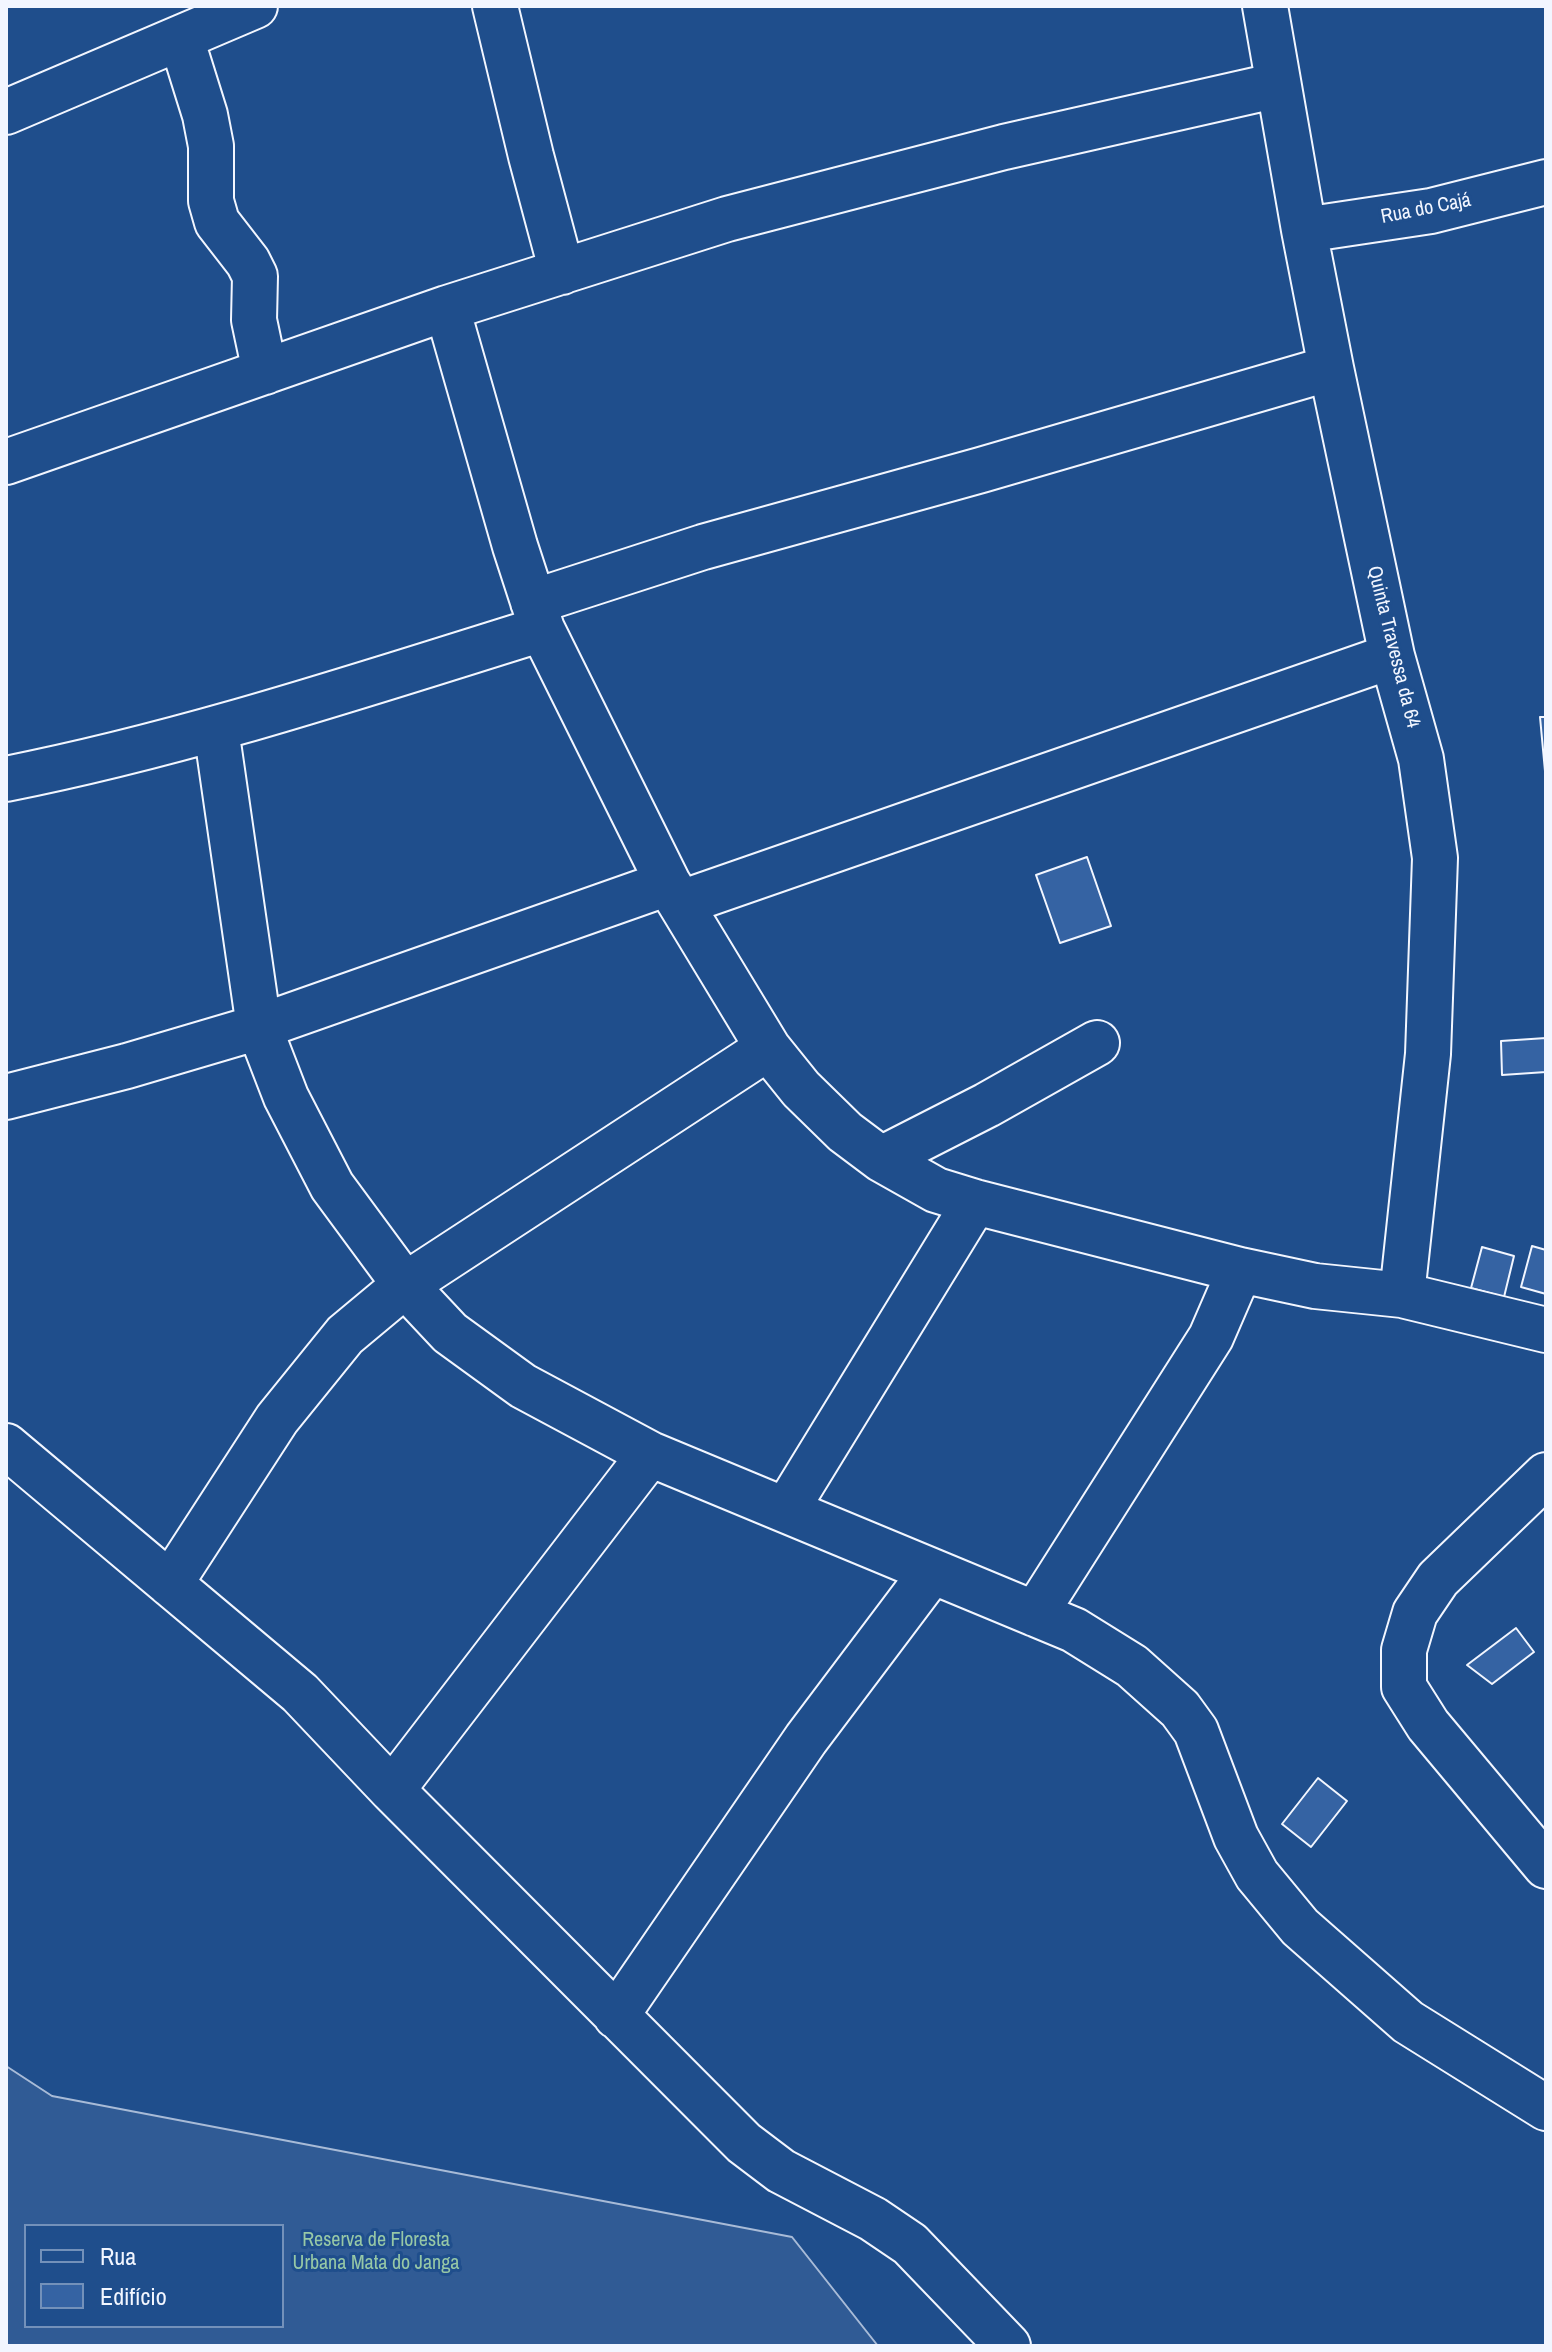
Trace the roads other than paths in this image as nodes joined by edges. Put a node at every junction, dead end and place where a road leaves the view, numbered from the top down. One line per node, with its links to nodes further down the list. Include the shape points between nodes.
1 (255, 6): 4 (street)
2 (495, 6): 9 (street)
3 (1265, 6): 5 (street, Quinta Travessa da 64)
4 (181, 38): 6 (street); 12 (street, via 205,115 217,222 255,276 254,320)
5 (1278, 85): 8 (street, Quinta Travessa da 64); 9 (street, via 1004,147 727,219)
6 (6, 112)
7 (1546, 182): 8 (street, Rua do Cajá, via 1431,211)
8 (1304, 230): 11 (street, Quinta Travessa da 64)
9 (562, 272): 10 (street)
10 (447, 308): 12 (street); 14 (street)
11 (1331, 368): 14 (street, via 703,547); 15 (street, Quinta Travessa da 64)
12 (265, 372): 13 (street)
13 (6, 462)
14 (538, 616): 16 (street); 18 (street)
15 (1392, 656): 18 (street); 27 (street, Quinta Travessa da 64, via 1421,759 1435,858 1428,1054)
16 (216, 729): 17 (street); 19 (street)
17 (6, 779)
18 (674, 893): 19 (street); 21 (street)
19 (259, 1027): 22 (street); 26 (street, via 286,1097 332,1186)
20 (1097, 1043): 23 (street)
21 (768, 1048): 23 (street, via 801,1089); 26 (street)
22 (6, 1097)
23 (881, 1159): 24 (street, via 936,1190)
24 (975, 1202): 25 (street); 32 (street)
25 (1240, 1270): 27 (street, via 1315,1286); 35 (street, via 1211,1337)
26 (405, 1285): 30 (street, via 450,1333 523,1386); 34 (street, via 345,1335 277,1419)
27 (1402, 1295): 28 (street)
28 (1546, 1330)
29 (6, 1446): 34 (street)
30 (650, 1454): 32 (street); 36 (street)
31 (1546, 1475): 37 (street, via 1438,1579 1415,1613 1404,1650 1404,1687 1428,1725)
32 (786, 1510): 33 (street)
33 (931, 1573): 35 (street); 38 (street, via 806,1739)
34 (170, 1584): 36 (street, via 300,1693)
35 (1035, 1614): 39 (street, via 1074,1630 1132,1666 1180,1709 1196,1731 1236,1837 1257,1875 1300,1927 1408,2022)
36 (392, 1790): 38 (street)
37 (1546, 1866)
38 (616, 2016): 40 (street, via 744,2143 781,2171 910,2244)
39 (1546, 2108)
40 (1008, 2346)

